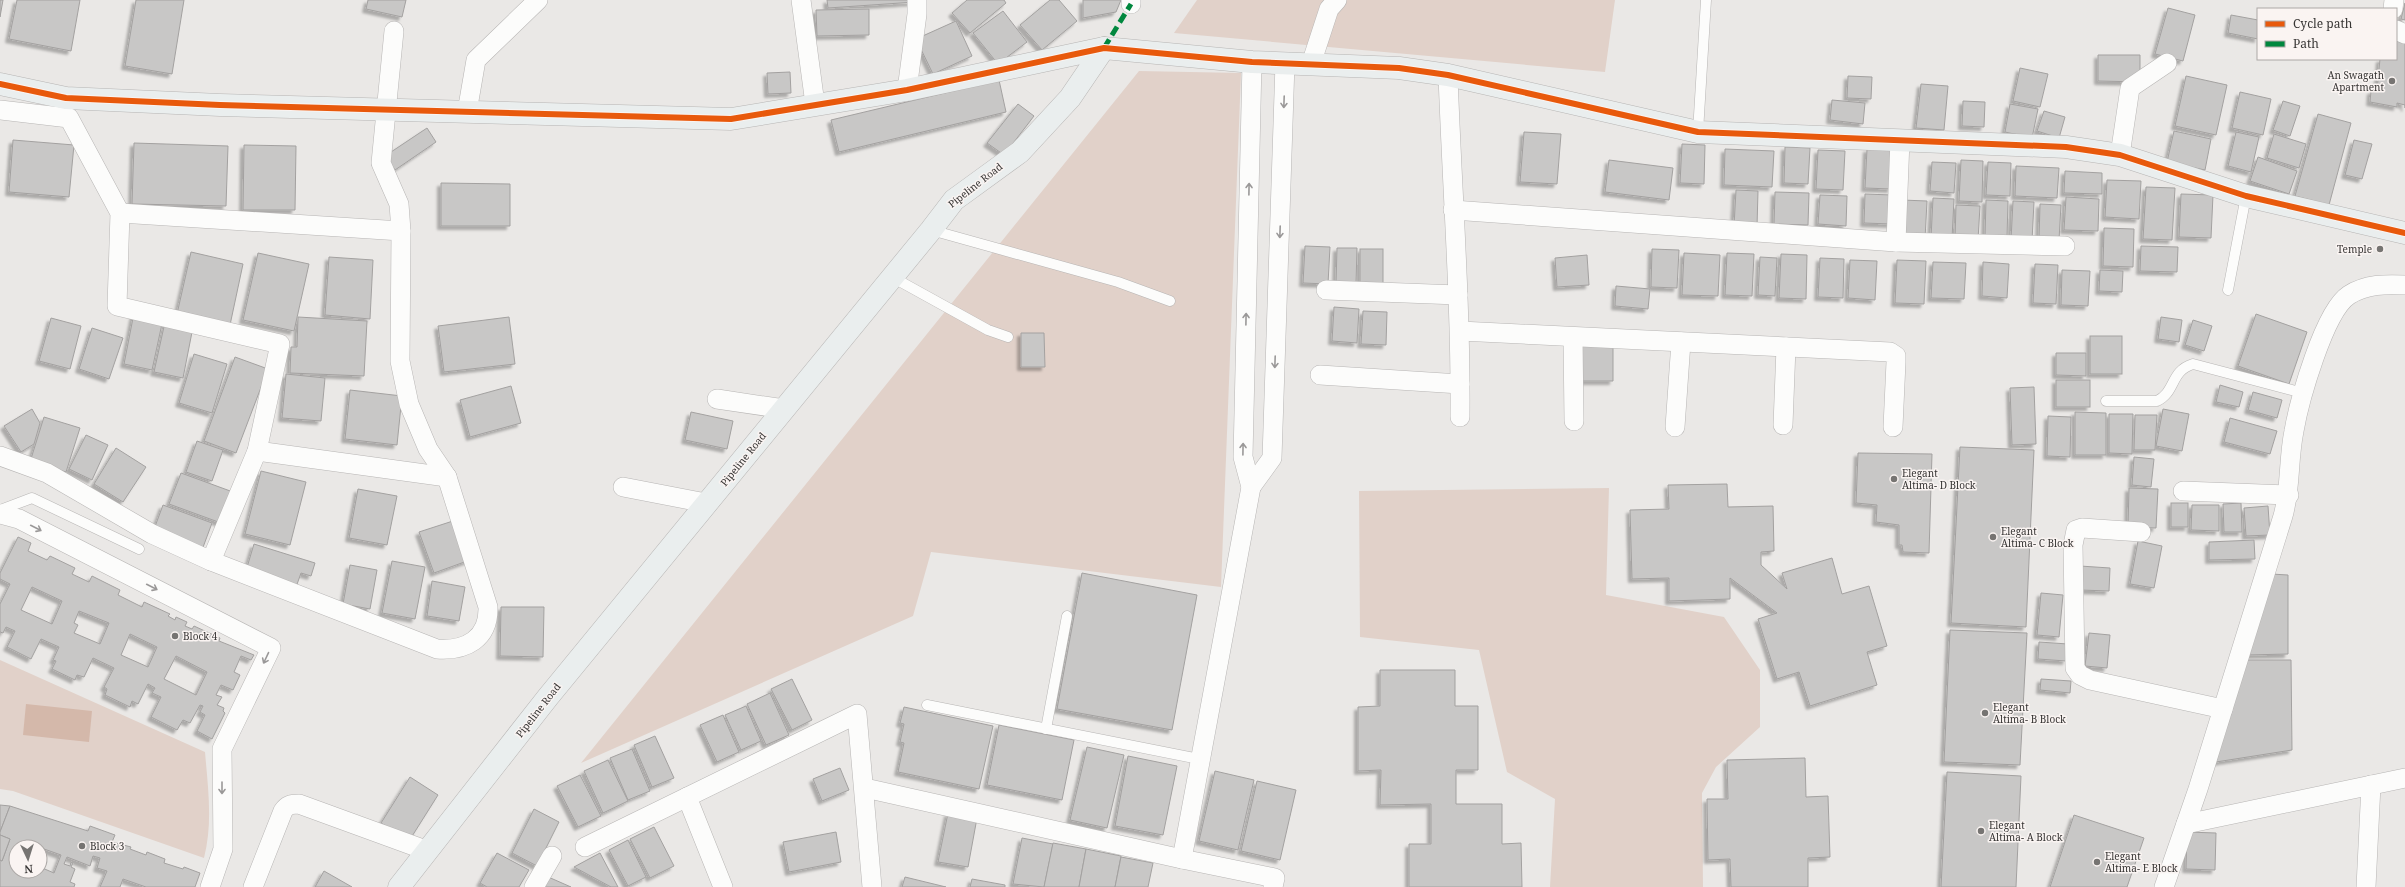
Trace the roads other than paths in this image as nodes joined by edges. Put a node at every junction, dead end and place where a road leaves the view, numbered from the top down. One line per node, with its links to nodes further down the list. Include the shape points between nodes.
1 (538, 0): 18 (street, via 476,60)
2 (801, 0): 15 (street)
3 (917, 0): 14 (street)
4 (1337, 0): 11 (street, via 1330,9)
5 (1706, 0): 19 (lane)
6 (394, 31): 17 (street)
7 (1104, 48): 8 (street); 14 (street); 25 (street, Pipeline Road, via 1070,98 1020,152 954,200)
8 (1252, 62): 9 (street); 56 (street, one-way to 8, via 1243,457)
9 (1285, 63): 11 (street); 56 (street, one-way to 56, via 1272,458)
10 (2167, 63): 21 (street, via 2130,88)
11 (1311, 64): 12 (street, via 1399,68)
12 (1448, 76): 19 (street); 23 (street)
13 (0, 84): 17 (street, via 66,98)
14 (907, 90): 15 (street)
15 (814, 104): 18 (street, via 731,119)
16 (0, 110): 24 (street, via 69,118)
17 (387, 110): 18 (street); 26 (street, via 381,163 399,204)
18 (468, 112)
19 (1698, 132): 20 (street)
20 (1900, 140): 21 (street, via 2066,147); 28 (street)
21 (2120, 154): 22 (street)
22 (2246, 196): 27 (street); 33 (lane)
23 (1453, 210): 28 (street); 34 (street)
24 (120, 213): 26 (street); 52 (street, via 117,306 280,344)
25 (931, 230): 30 (street, Pipeline Road); 35 (lane, via 1118,282)
26 (402, 231): 54 (street, via 400,360 409,404 428,449)
27 (2405, 233)
28 (1896, 242): 29 (street)
29 (2065, 246)
30 (892, 277): 37 (lane, via 988,330); 46 (street, Pipeline Road)
31 (2405, 285): 43 (street, via 2361,288 2347,296 2339,305 2326,330)
32 (1326, 290): 34 (street)
33 (2228, 290)
34 (1458, 295): 36 (street)
35 (1170, 301)
36 (1460, 331): 38 (street); 42 (street)
37 (1008, 337)
38 (1573, 337): 39 (street); 48 (street)
39 (1681, 342): 40 (street); 50 (street)
40 (1786, 347): 49 (street); 51 (street, via 1890,352 1896,356)
41 (1320, 375): 42 (street)
42 (1460, 384): 47 (street)
43 (2303, 393): 45 (lane, via 2193,364 2178,372 2165,397 2157,401); 58 (street, via 2293,433)
44 (717, 399): 46 (street)
45 (2106, 401)
46 (784, 409): 59 (street, Pipeline Road)
47 (1460, 417)
48 (1574, 421)
49 (1783, 425)
50 (1675, 427)
51 (1893, 427)
52 (256, 451): 54 (street); 64 (street)
53 (0, 456): 64 (street, via 47,473 152,534)
54 (447, 477): 64 (street, via 488,607 486,628 466,646 453,650 437,649)
55 (623, 487): 59 (street)
56 (1251, 487): 69 (street)
57 (2183, 491): 58 (street)
58 (2289, 495): 67 (street)
59 (706, 503): 76 (street, Pipeline Road, via 548,697)
60 (0, 510): 63 (lane, via 32,498)
61 (0, 514): 79 (street, one-way to 79, via 19,519 271,648 222,749 223,849)
62 (2141, 532): 67 (street, via 2082,528 2076,530 2073,545 2075,668 2080,676 2090,680)
63 (139, 549)
64 (211, 561)
65 (1067, 616): 68 (lane)
66 (927, 705): 68 (lane)
67 (2223, 709): 74 (street)
68 (1046, 729): 69 (lane)
69 (1199, 759): 78 (street)
70 (2405, 778): 71 (street)
71 (2371, 785): 74 (street); 87 (street)
72 (865, 788): 73 (street, via 857,714); 78 (street); 84 (street)
73 (686, 797): 75 (street); 83 (street)
74 (2186, 824): 86 (street)
75 (585, 847)
76 (428, 851): 80 (street, via 299,804 292,804 286,806 283,811); 81 (street, Pipeline Road)
77 (552, 856): 82 (street)
78 (1182, 859): 85 (street, via 1275,878)
79 (210, 887)
80 (253, 887)
81 (399, 887)
82 (534, 887)
83 (723, 887)
84 (872, 887)
85 (1273, 887)
86 (2164, 887)
87 (2366, 887)

